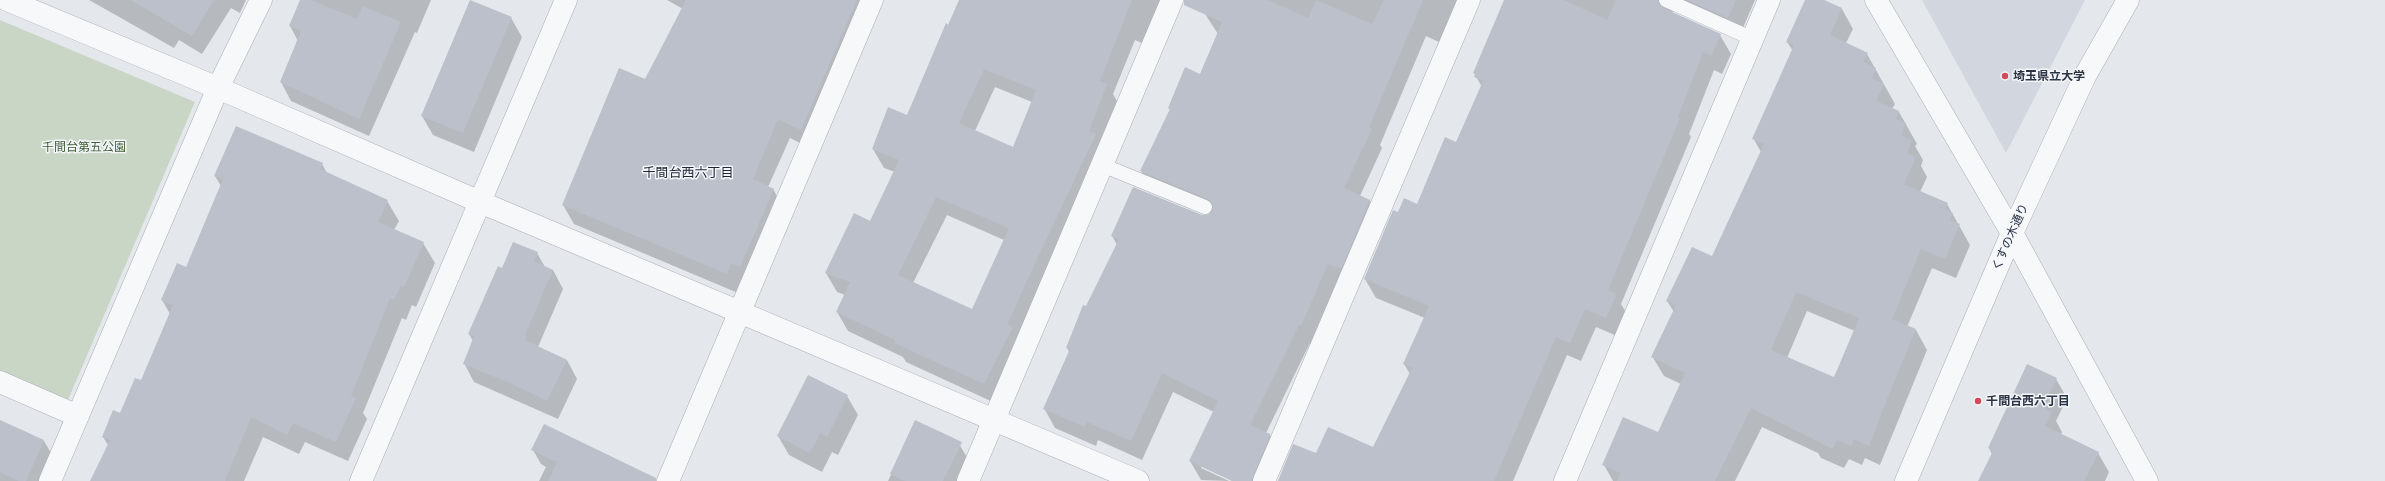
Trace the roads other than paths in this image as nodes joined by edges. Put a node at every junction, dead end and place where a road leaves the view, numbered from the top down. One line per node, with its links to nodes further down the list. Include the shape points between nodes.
1 (7, 0): 12 (street)
2 (261, 0): 12 (street)
3 (566, 0): 14 (street)
4 (872, 0): 17 (street)
5 (1172, 0): 13 (street)
6 (1469, 0): 26 (street)
7 (1666, 0): 11 (lane)
8 (1769, 0): 11 (street)
9 (1876, 0): 16 (street)
10 (2128, 0): 16 (street, くすの木通り, via 2085,76)
11 (1753, 38): 27 (street)
12 (218, 88): 14 (street); 19 (street)
13 (1102, 165): 15 (lane); 20 (street)
14 (480, 202): 17 (street); 22 (street)
15 (1205, 207)
16 (2012, 233): 28 (street, くすの木通り); 29 (street)
17 (740, 312): 20 (street); 23 (street)
18 (0, 382): 19 (street)
19 (78, 416): 21 (street)
20 (994, 420): 24 (street); 25 (street)
21 (50, 481)
22 (361, 481)
23 (668, 481)
24 (968, 481)
25 (1138, 481)
26 (1264, 481)
27 (1565, 481)
28 (1906, 481)
29 (2147, 481)

